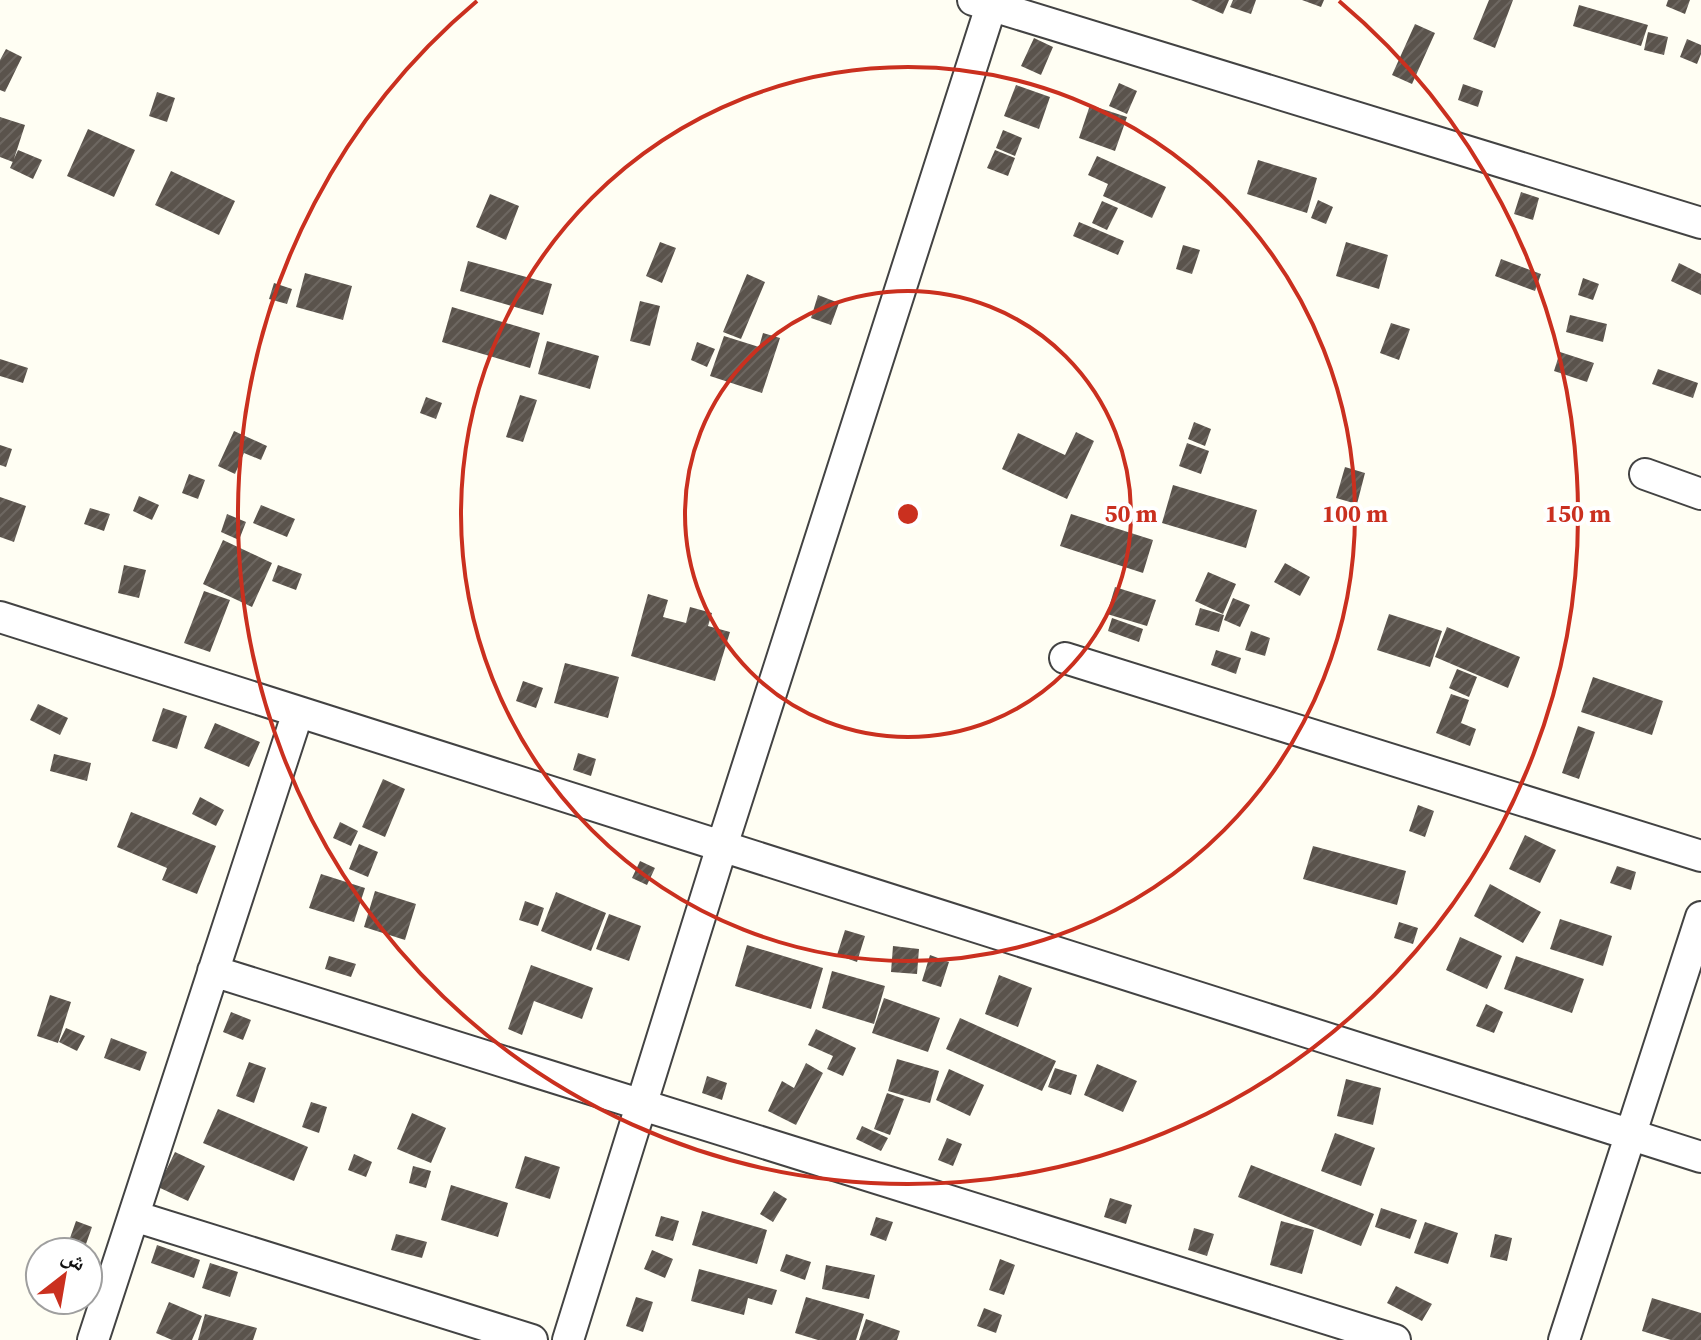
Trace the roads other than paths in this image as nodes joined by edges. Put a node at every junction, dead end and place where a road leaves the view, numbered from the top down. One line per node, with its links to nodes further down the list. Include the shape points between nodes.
1 (986, 2): 2 (street); 8 (street)
2 (1701, 223)
3 (1645, 474): 4 (street)
4 (1701, 494)
5 (0, 617): 7 (street)
6 (1065, 658): 9 (street)
7 (298, 712): 8 (street); 11 (street)
8 (722, 846): 12 (street); 13 (street)
9 (1701, 856)
10 (1701, 917): 13 (street)
11 (213, 971): 12 (street); 15 (street)
12 (641, 1105): 18 (street); 19 (street)
13 (1631, 1135): 14 (street); 20 (street)
14 (1701, 1157)
15 (134, 1216): 16 (street); 17 (street)
16 (93, 1340)
17 (532, 1340)
18 (568, 1340)
19 (1395, 1340)
20 (1564, 1340)

